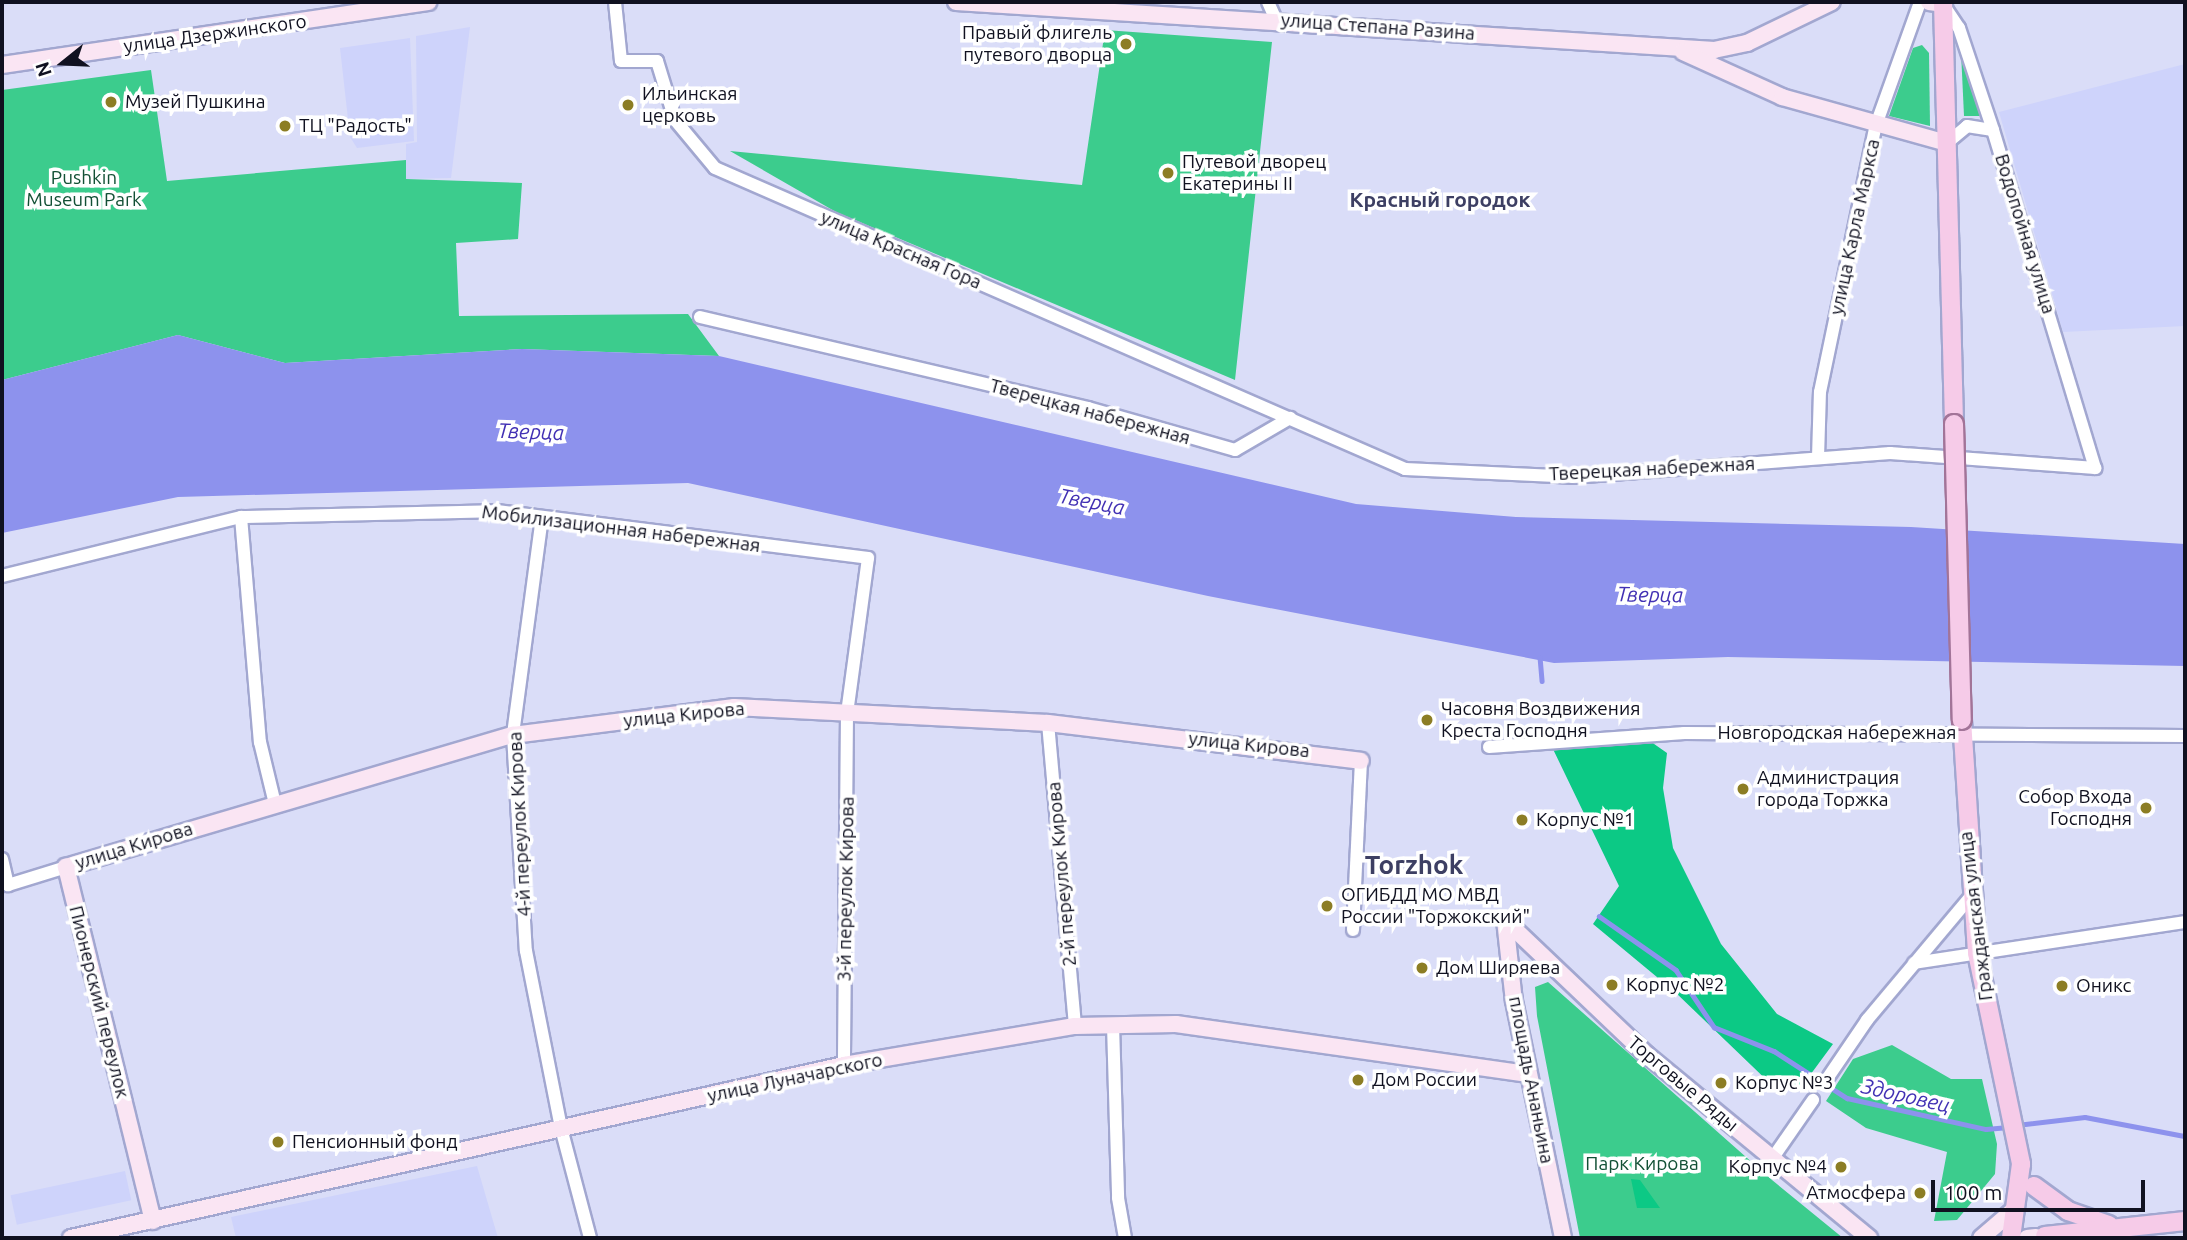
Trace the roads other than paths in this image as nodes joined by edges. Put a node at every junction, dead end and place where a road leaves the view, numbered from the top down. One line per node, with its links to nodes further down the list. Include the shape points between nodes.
1 (428, 2): 11 (street, улица Дзержинского)
2 (615, 2): 16 (street, улица Красная Гора, via 621,61 657,61 675,120 715,168)
3 (956, 2): 8 (street, улица Степана Разина)
4 (1268, 2): 9 (street)
5 (1832, 2): 10 (street, улица Степана Разина, via 1748,43 1714,50)
6 (1920, 2): 12 (street, улица Карла Маркса)
7 (1941, 2): 13 (street, Водопойная улица, via 1959,29); 14 (main road)
8 (1104, 6): 9 (street, улица Степана Разина)
9 (1276, 20): 10 (street, улица Степана Разина)
10 (1674, 48): 12 (street, улица Степана Разина, via 1782,97)
11 (2, 65)
12 (1876, 125): 14 (street, улица Степана Разина); 17 (street, улица Карла Маркса, via 1820,392)
13 (1993, 130): 14 (street, via 1967,126); 18 (street, Водопойная улица)
14 (1947, 143): 25 (main road, Гражданская улица, bridge)
15 (700, 317): 16 (street, Тверецкая набережная, via 1088,408 1235,450)
16 (1290, 418): 17 (street, Тверецкая набережная, via 1405,475 1572,477)
17 (1818, 458): 18 (street, Тверецкая набережная, via 1889,453)
18 (2095, 468)
19 (241, 517): 20 (street, Мобилизационная набережная, via 497,511); 22 (street, Мобилизационная набережная); 30 (street, via 260,742)
20 (542, 517): 21 (street, Мобилизационная набережная); 26 (street, 4-й переулок Кирова)
21 (868, 558): 23 (street, 3-й переулок Кирова)
22 (2, 576)
23 (848, 713): 24 (street, улица Кирова); 26 (street, улица Кирова, via 734,707); 41 (street, 3-й переулок Кирова)
24 (1048, 723): 29 (street, улица Кирова); 40 (street, 2-й переулок Кирова)
25 (1962, 727): 27 (street, Новгородская набережная); 28 (street, Новгородская набережная, via 1684,733); 33 (main road, Гражданская улица)
26 (513, 735): 30 (street, улица Кирова); 45 (street, 4-й переулок Кирова, via 526,951)
27 (2185, 736)
28 (1489, 747)
29 (1360, 761): 36 (street)
30 (275, 804): 32 (street, улица Кирова)
31 (2, 859): 32 (street, via 8,885)
32 (66, 867): 50 (street, Пионерский переулок)
33 (1971, 896): 37 (main road, Гражданская улица); 38 (street)
34 (1505, 920): 42 (street, площадь Ананьина); 47 (street, Торговые Ряды, via 1647,1055)
35 (2185, 922): 37 (street)
36 (1353, 930)
37 (1977, 953): 38 (street); 46 (main road, Гражданская улица)
38 (1914, 963): 43 (street)
39 (1114, 1025): 40 (street, улица Луначарского); 42 (street, улица Луначарского, via 1175,1024); 56 (street, via 1118,1198)
40 (1075, 1026): 41 (street, улица Луначарского)
41 (844, 1065): 45 (street, улица Луначарского)
42 (1528, 1074): 57 (street, площадь Ананьина)
43 (1829, 1076)
44 (1813, 1100): 47 (street)
45 (561, 1128): 50 (street, улица Луначарского); 55 (street, 4-й переулок Кирова)
46 (2019, 1158): 48 (main road); 49 (main road)
47 (1772, 1159): 58 (street, Торговые Ряды)
48 (2034, 1186): 52 (main road, via 2078,1216); 53 (main road)
49 (2016, 1208): 59 (street); 60 (main road)
50 (153, 1221): 54 (street, улица Луначарского)
51 (2181, 1221): 52 (main road); 61 (main road)
52 (2130, 1226): 53 (main road)
53 (2047, 1237)
54 (71, 1238)
55 (590, 1238)
56 (1125, 1238)
57 (1563, 1238)
58 (1869, 1238)
59 (1981, 1238)
60 (2011, 1238)
61 (2144, 1238)

